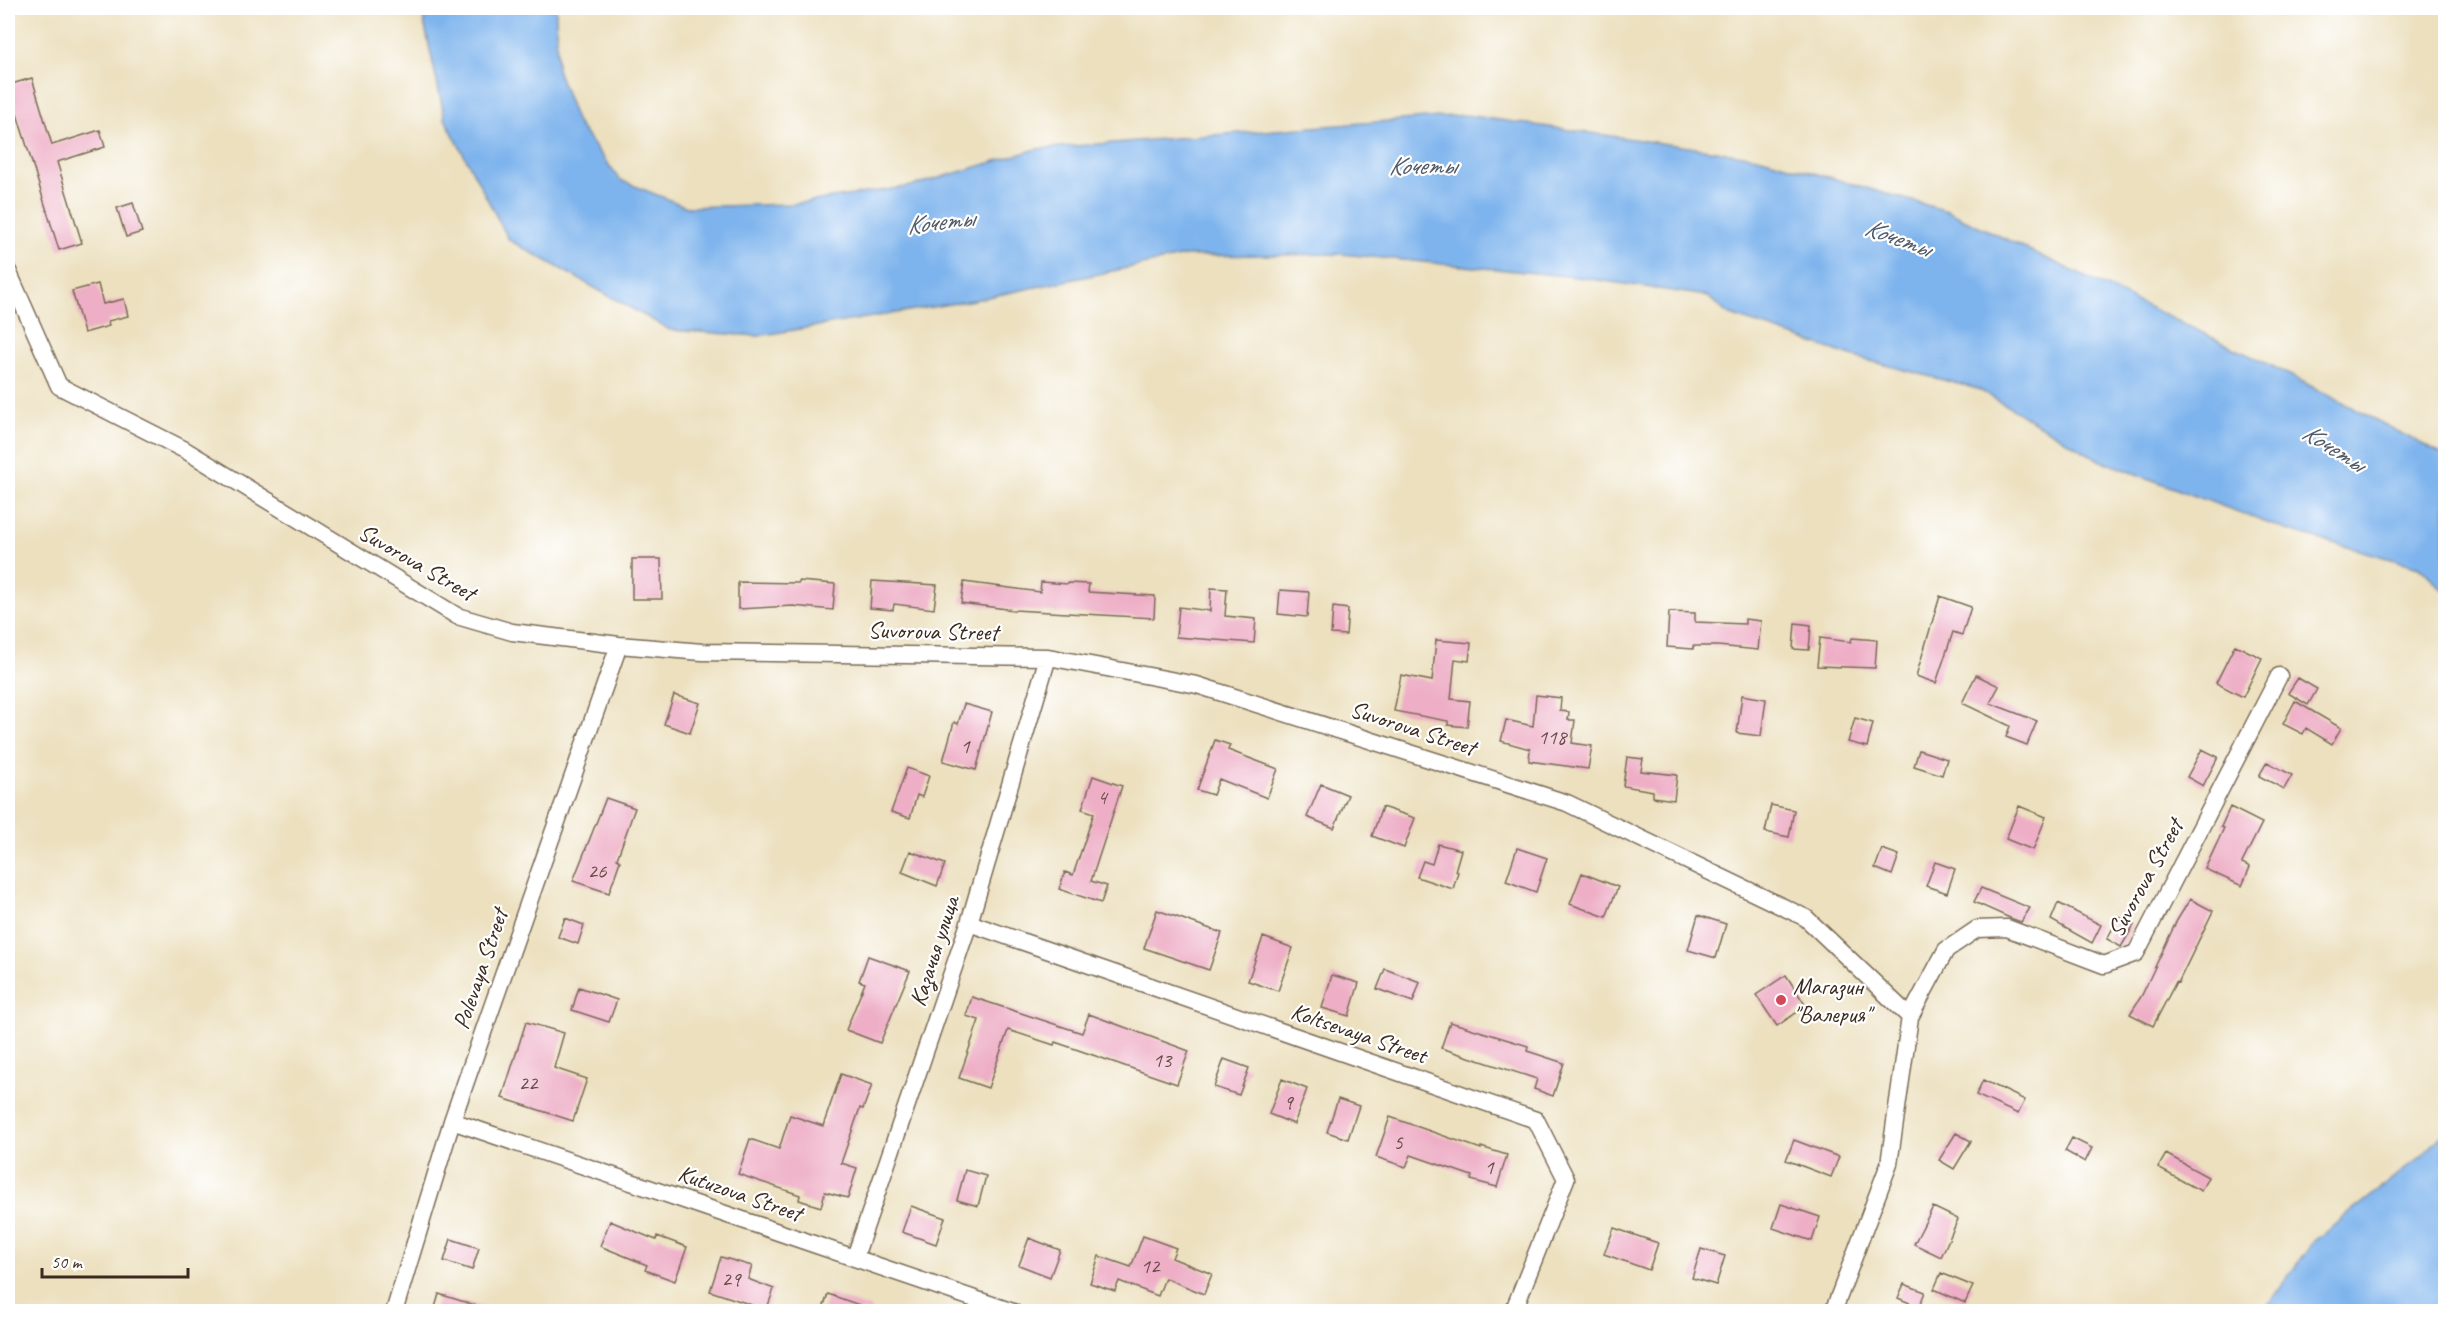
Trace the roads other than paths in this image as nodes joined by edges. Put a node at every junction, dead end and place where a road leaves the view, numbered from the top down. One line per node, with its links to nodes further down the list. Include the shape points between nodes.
1 (8, 271): 2 (street, Suvorova Street, via 59,386 185,450 457,616 512,632)
2 (619, 645): 3 (street, Suvorova Street, via 702,652); 7 (street, Polevaya Street)
3 (1048, 657): 5 (street, Казачья улица); 6 (street, Suvorova Street, via 1197,685 1567,803 1806,918)
4 (2279, 676): 6 (street, Suvorova Street, via 2136,953 2104,965 2007,928 1977,929 1946,950)
5 (969, 922): 8 (street, Казачья улица); 11 (street, Koltsevaya Street, via 1536,1120 1566,1179)
6 (1910, 1017): 12 (street, Suvorova Street, via 1888,1164)
7 (452, 1121): 8 (street, Kutuzova Street); 9 (street, Polevaya Street)
8 (855, 1257): 10 (street, Kutuzova Street)
9 (394, 1311)
10 (1012, 1311)
11 (1513, 1311)
12 (1833, 1311)

